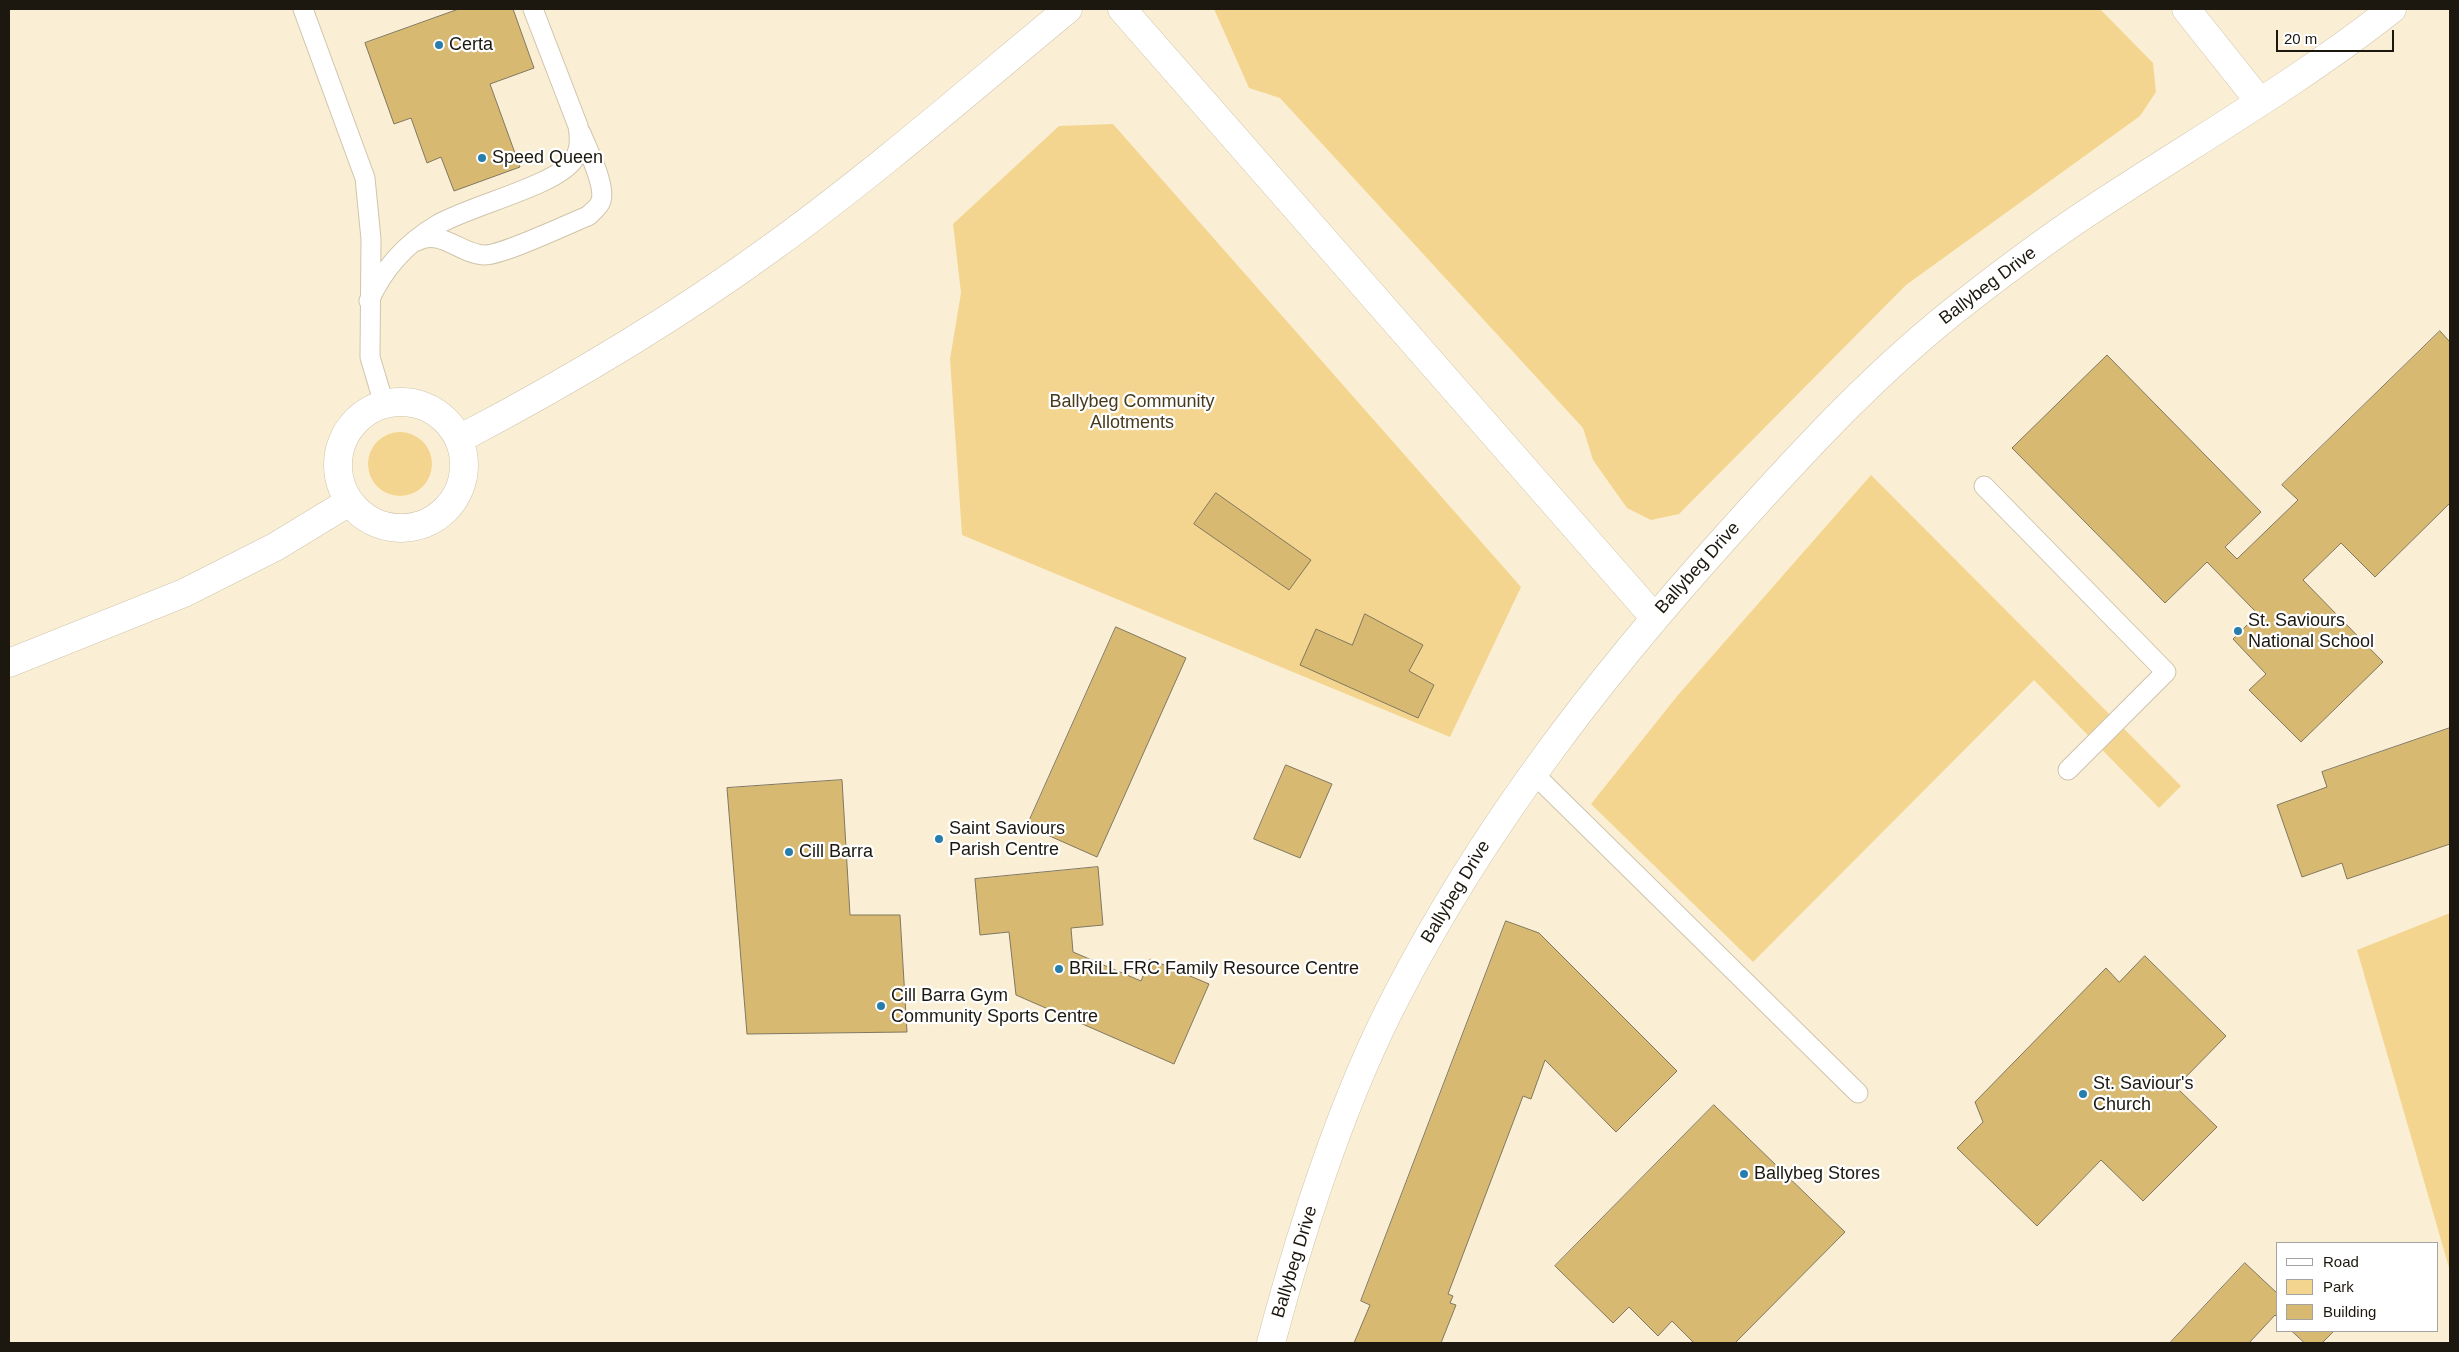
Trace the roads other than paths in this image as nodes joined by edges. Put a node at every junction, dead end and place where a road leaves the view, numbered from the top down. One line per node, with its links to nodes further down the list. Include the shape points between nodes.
1 (303, 9): 10 (lane, via 364,178 370,222)
2 (534, 9): 8 (lane)
3 (1068, 9): 12 (street, via 871,172 736,273 592,366)
4 (1122, 9): 15 (street)
5 (2186, 9): 7 (street)
6 (2392, 9): 7 (street, Ballybeg Drive)
7 (2260, 102): 15 (street, Ballybeg Drive, via 2090,210 1910,346 1818,435)
8 (574, 113): 9 (lane, via 579,136 578,152 562,172 449,218); 9 (lane, via 601,189 601,201 588,216 489,255 467,251 432,236)
9 (410, 245): 10 (lane, via 385,272)
10 (370, 301): 11 (lane, via 370,357)
11 (384, 404): 12 (street, via 419,404 449,424); 14 (street, via 365,412 350,426 341,445 337,465 340,484)
12 (459, 439): 14 (street, via 462,480 454,499 440,514 423,524 403,529 382,526 364,517)
13 (1984, 486): 17 (lane, via 2166,672)
14 (349, 502): 16 (street, via 275,547 184,593)
15 (1654, 618): 18 (street, Ballybeg Drive, via 1614,665)
16 (9, 663)
17 (2068, 770)
18 (1533, 773): 19 (lane); 20 (street, Ballybeg Drive, via 1495,826 1390,1009 1317,1190)
19 (1858, 1093)
20 (1271, 1343)

